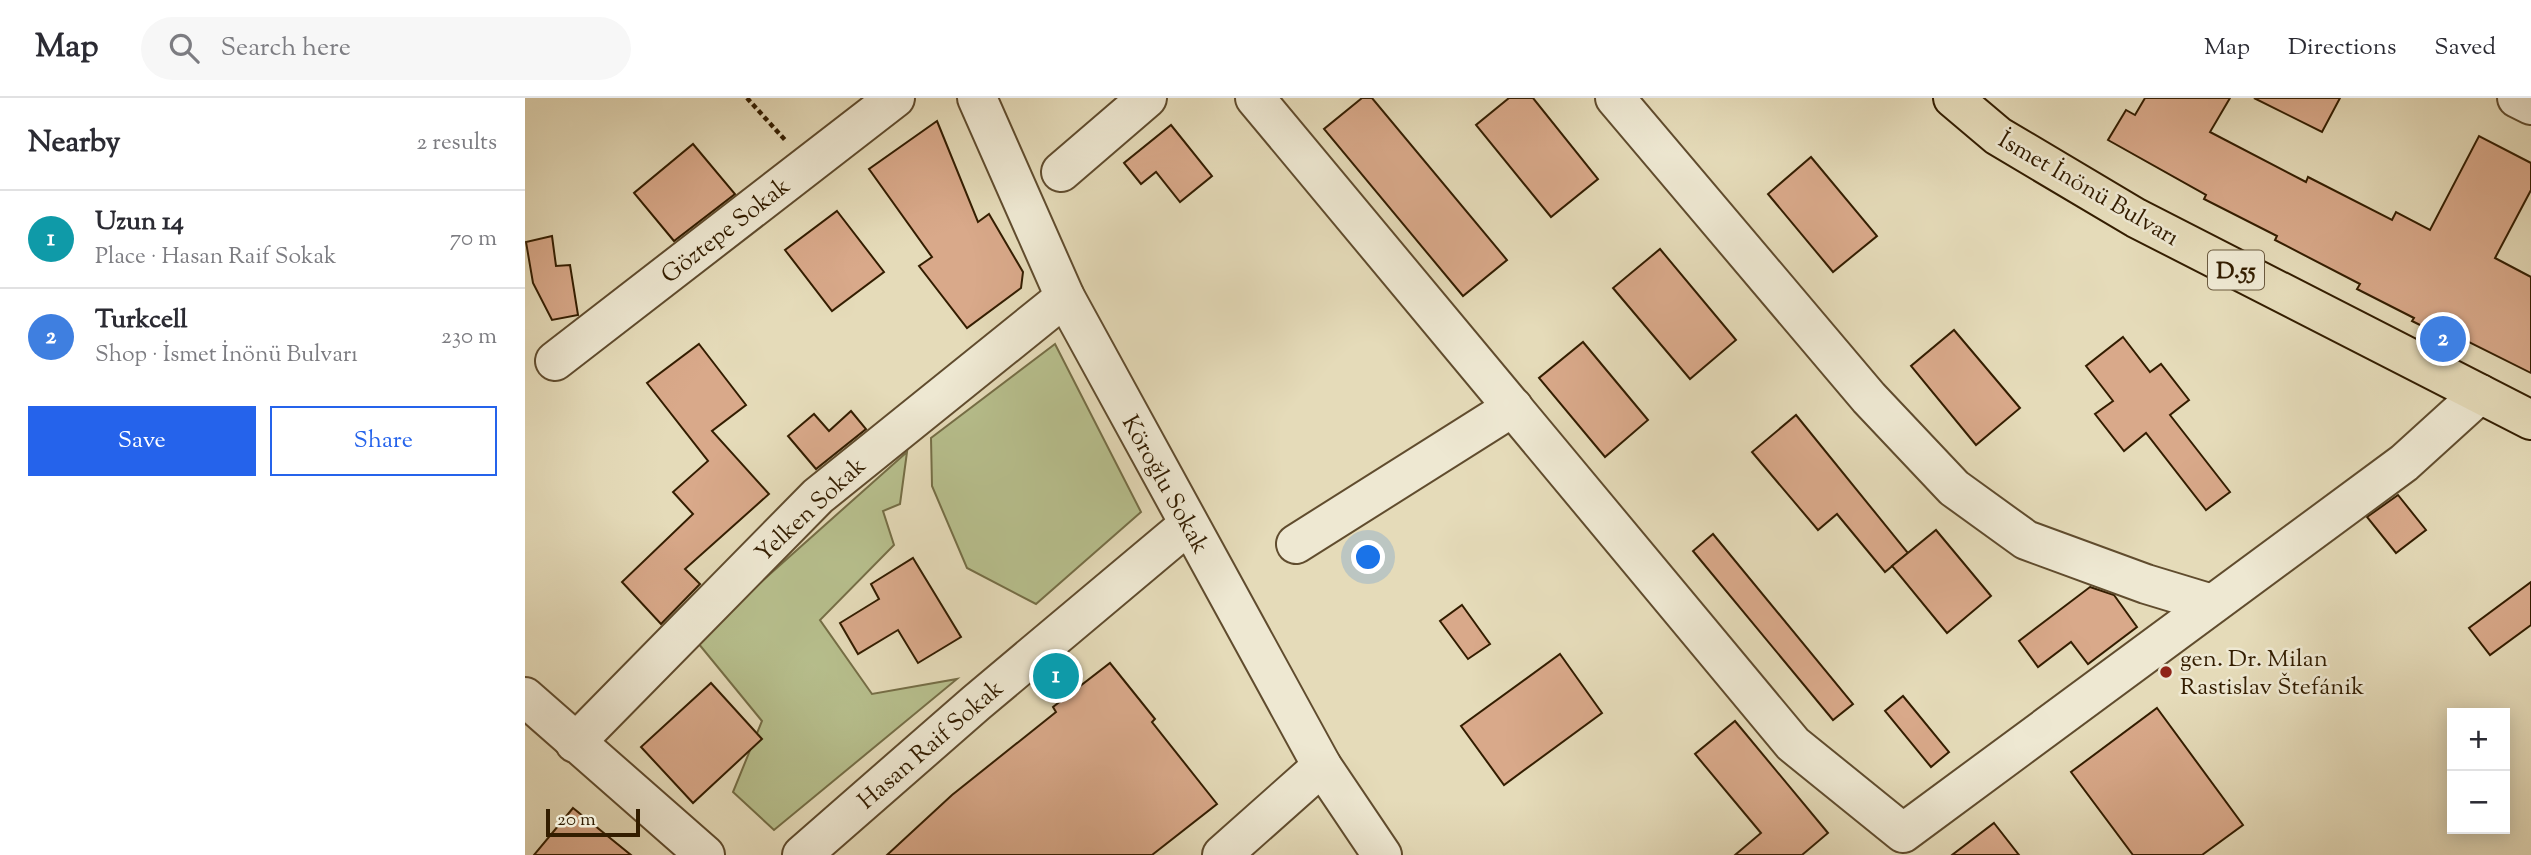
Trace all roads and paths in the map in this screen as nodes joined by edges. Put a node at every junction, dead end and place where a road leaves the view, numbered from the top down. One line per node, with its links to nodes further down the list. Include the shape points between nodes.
1 (747, 98): 10 (path)
2 (895, 98): 10 (street, Göztepe Sokak)
3 (977, 98): 12 (street, Köroğlu Sokak)
4 (1147, 98): 11 (street)
5 (1255, 98): 15 (street)
6 (1615, 98): 19 (street, via 1869,398 1954,488 2027,540)
7 (1953, 98): 14 (main road, İsmet İnönü Bulvarı / D.55, via 1998,136 2136,218)
8 (2517, 98): 9 (street)
9 (2531, 105)
10 (808, 165): 13 (street, Göztepe Sokak)
11 (1061, 172)
12 (1065, 297): 17 (street, Köroğlu Sokak); 21 (street, Yelken Sokak, via 818,496)
13 (555, 361)
14 (2480, 394): 16 (main road, İsmet İnönü Bulvarı / D.55); 19 (street, via 2404,463)
15 (1513, 407): 18 (street); 23 (street, via 1793,744)
16 (2531, 420)
17 (1188, 525): 22 (street, Köroğlu Sokak); 25 (street, Hasan Raif Sokak)
18 (1296, 544)
19 (2212, 604): 23 (street)
20 (525, 697): 21 (street)
21 (575, 743): 24 (street)
22 (1322, 766): 26 (street); 27 (street, Köroğlu Sokak)
23 (1892, 844)
24 (705, 855)
25 (802, 855)
26 (1222, 855)
27 (1381, 855)

